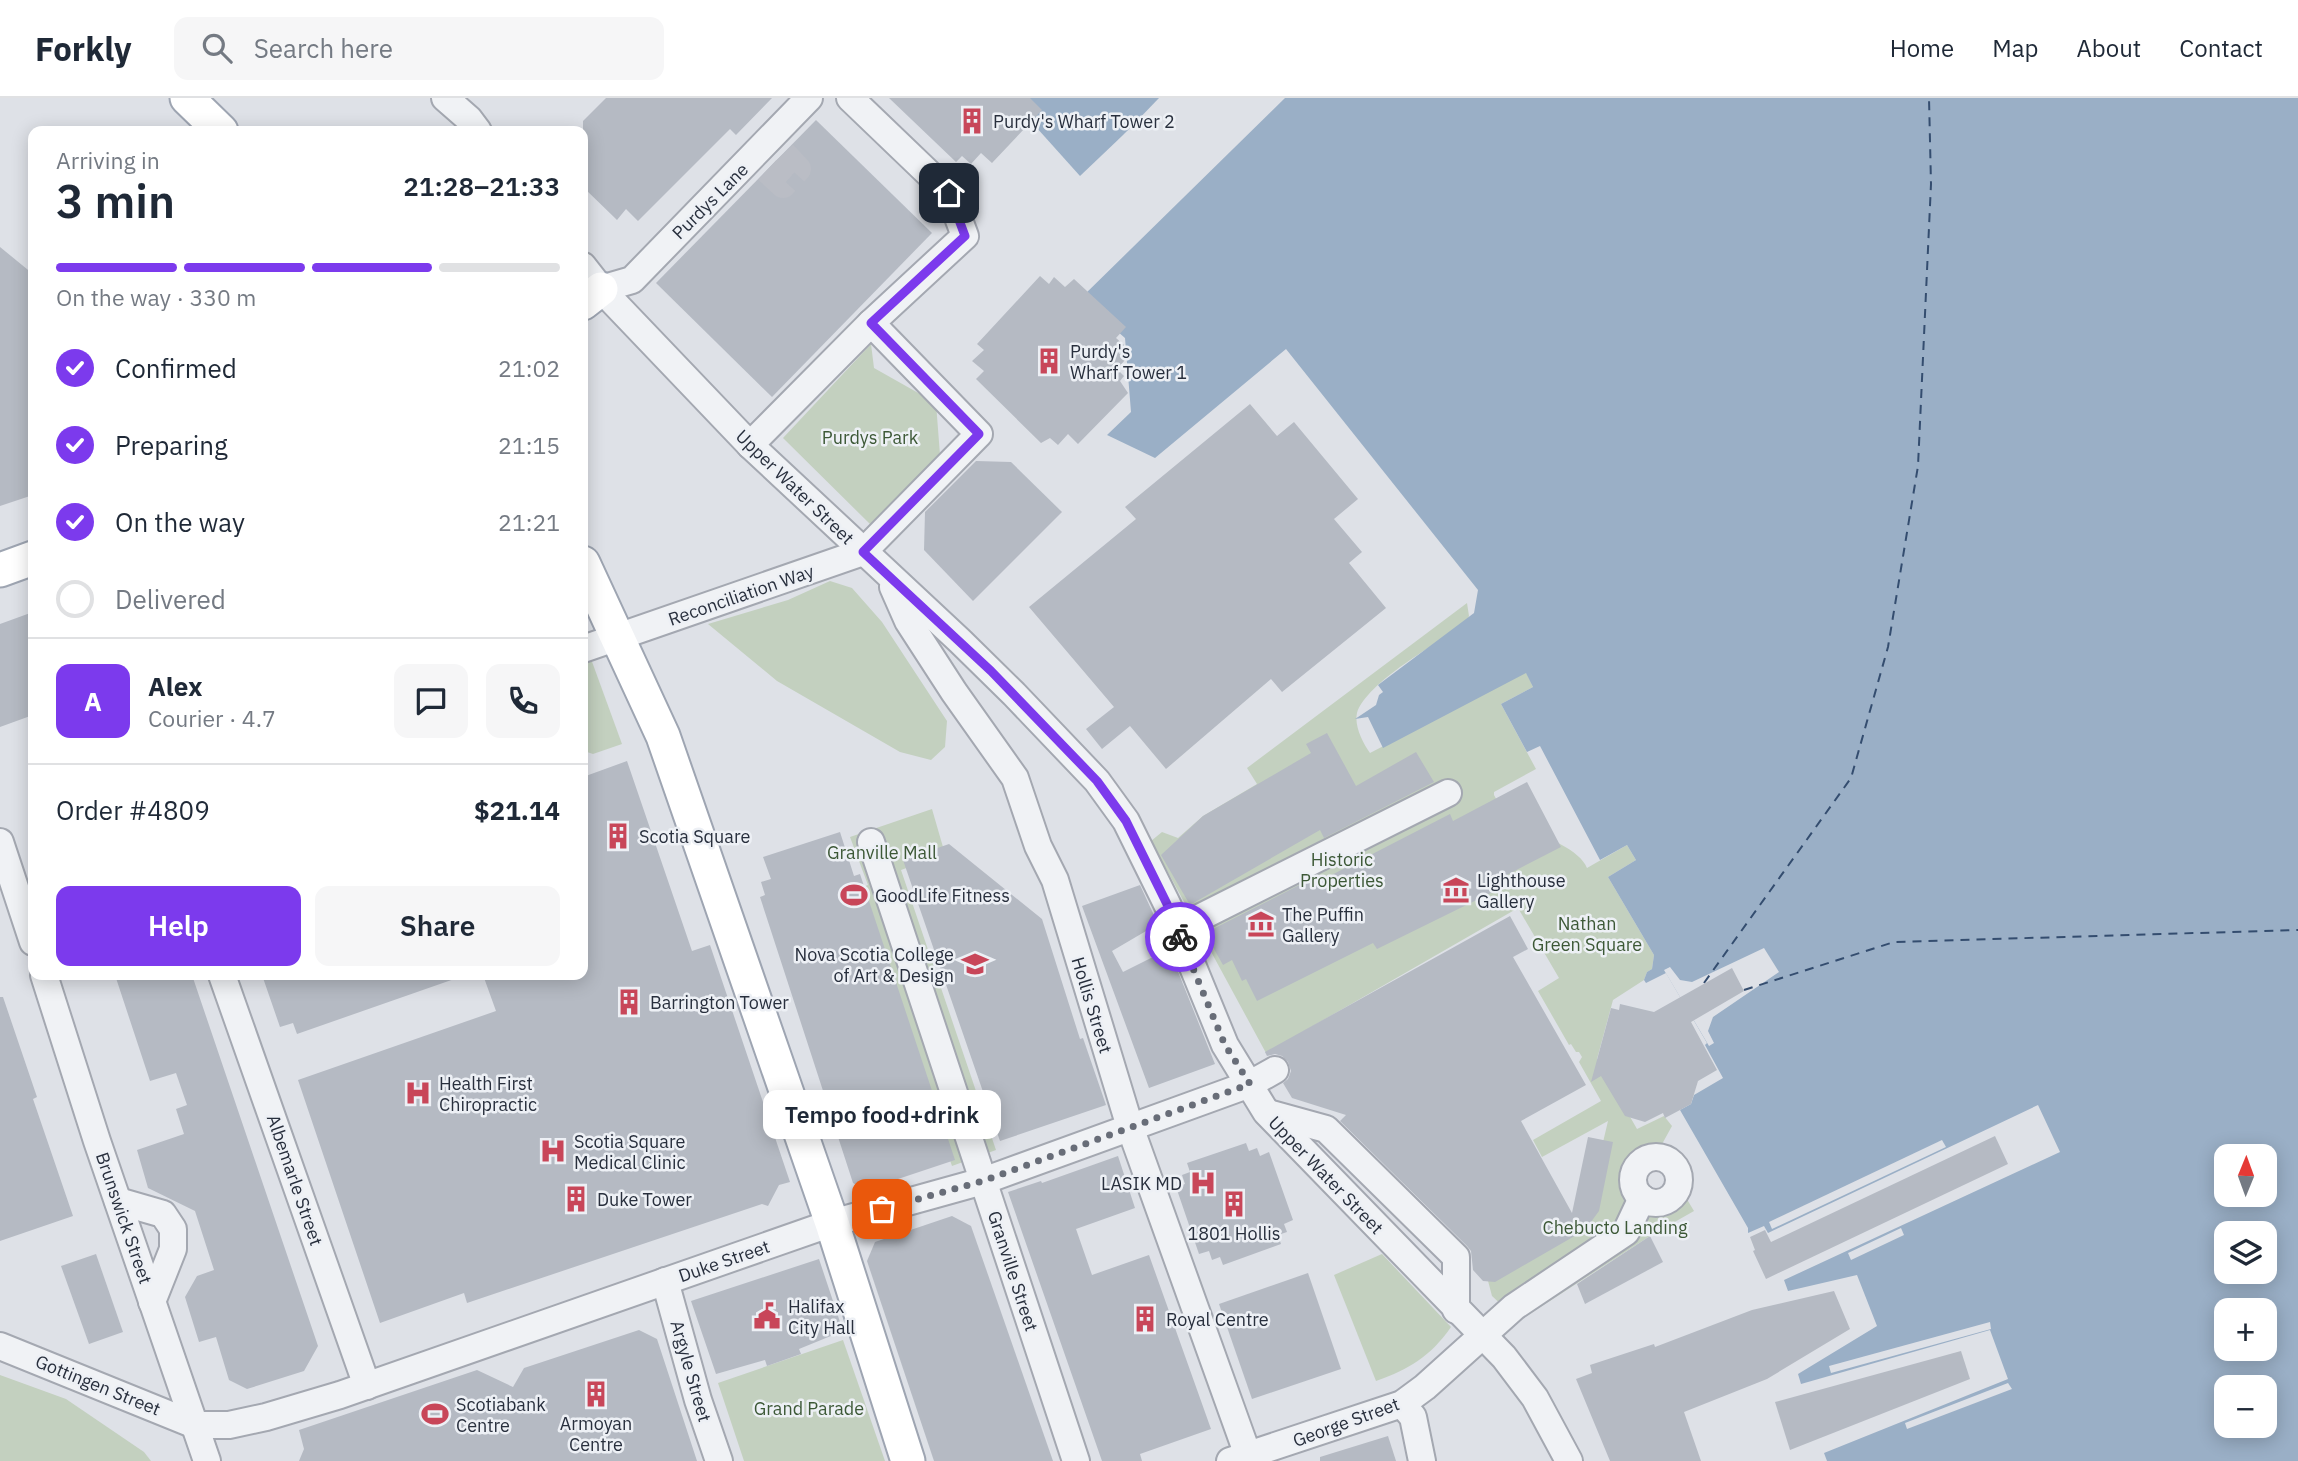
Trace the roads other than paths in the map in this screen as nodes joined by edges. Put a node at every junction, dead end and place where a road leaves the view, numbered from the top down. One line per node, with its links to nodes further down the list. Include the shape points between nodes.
1 (445, 98): 6 (street)
2 (809, 98): 7 (street, Purdys Lane, via 769,155 632,280)
3 (850, 98): 8 (street, via 949,193 965,236)
4 (191, 99): 5 (main road)
5 (216, 126)
6 (474, 126)
7 (589, 286): 9 (street, Upper Water Street)
8 (871, 323): 9 (street); 10 (street, via 979,434)
9 (750, 445): 10 (street, Upper Water Street)
10 (863, 552): 14 (street, Upper Water Street); 15 (street, Reconciliation Way)
11 (28, 560): 12 (main road)
12 (0, 570)
13 (588, 574): 15 (main road)
14 (889, 578): 21 (street, Upper Water Street, via 1014,694 1097,781 1126,821); 27 (street, Hollis Street, via 908,621 1015,778 1055,880)
15 (618, 638): 16 (street, Reconciliation Way); 31 (main road, via 663,736)
16 (588, 647)
17 (1448, 793): 21 (street)
18 (0, 842): 20 (street)
19 (871, 842): 28 (street, Granville Street)
20 (28, 927)
21 (1177, 929): 25 (street, Upper Water Street, via 1225,1045)
22 (46, 980): 30 (street, Brunswick Street)
23 (224, 980): 37 (street, Albemarle Street)
24 (1275, 1070): 25 (street, Duke Street)
25 (1250, 1084): 26 (street, Upper Water Street); 27 (street, Duke Street)
26 (1266, 1112): 34 (street, Upper Water Street); 34 (street, via 1326,1129 1456,1257)
27 (1130, 1127): 28 (street, Duke Street); 40 (street, Hollis Street)
28 (983, 1181): 31 (street, Duke Street); 44 (street, Granville Street)
29 (1642, 1198): 35 (street, via 1626,1232 1514,1307)
30 (118, 1201): 33 (street, Brunswick Street); 33 (street, via 163,1214 173,1229 173,1249)
31 (832, 1223): 32 (street, Duke Street); 43 (main road)
32 (665, 1281): 37 (street, Duke Street); 42 (street, Argyle Street)
33 (152, 1302): 39 (street, Brunswick Street)
34 (1457, 1310): 35 (street, Upper Water Street)
35 (1482, 1334): 38 (street, George Street); 46 (street, Upper Water Street, via 1535,1398)
36 (0, 1346): 39 (street, Gottingen Street)
37 (367, 1386): 39 (street, Duke Street, via 254,1420)
38 (1402, 1404): 40 (street, George Street); 45 (street, via 1413,1417)
39 (195, 1425): 41 (street, Brunswick Street)
40 (1243, 1459)
41 (207, 1461)
42 (719, 1461)
43 (908, 1461)
44 (1076, 1461)
45 (1422, 1461)
46 (1569, 1461)

